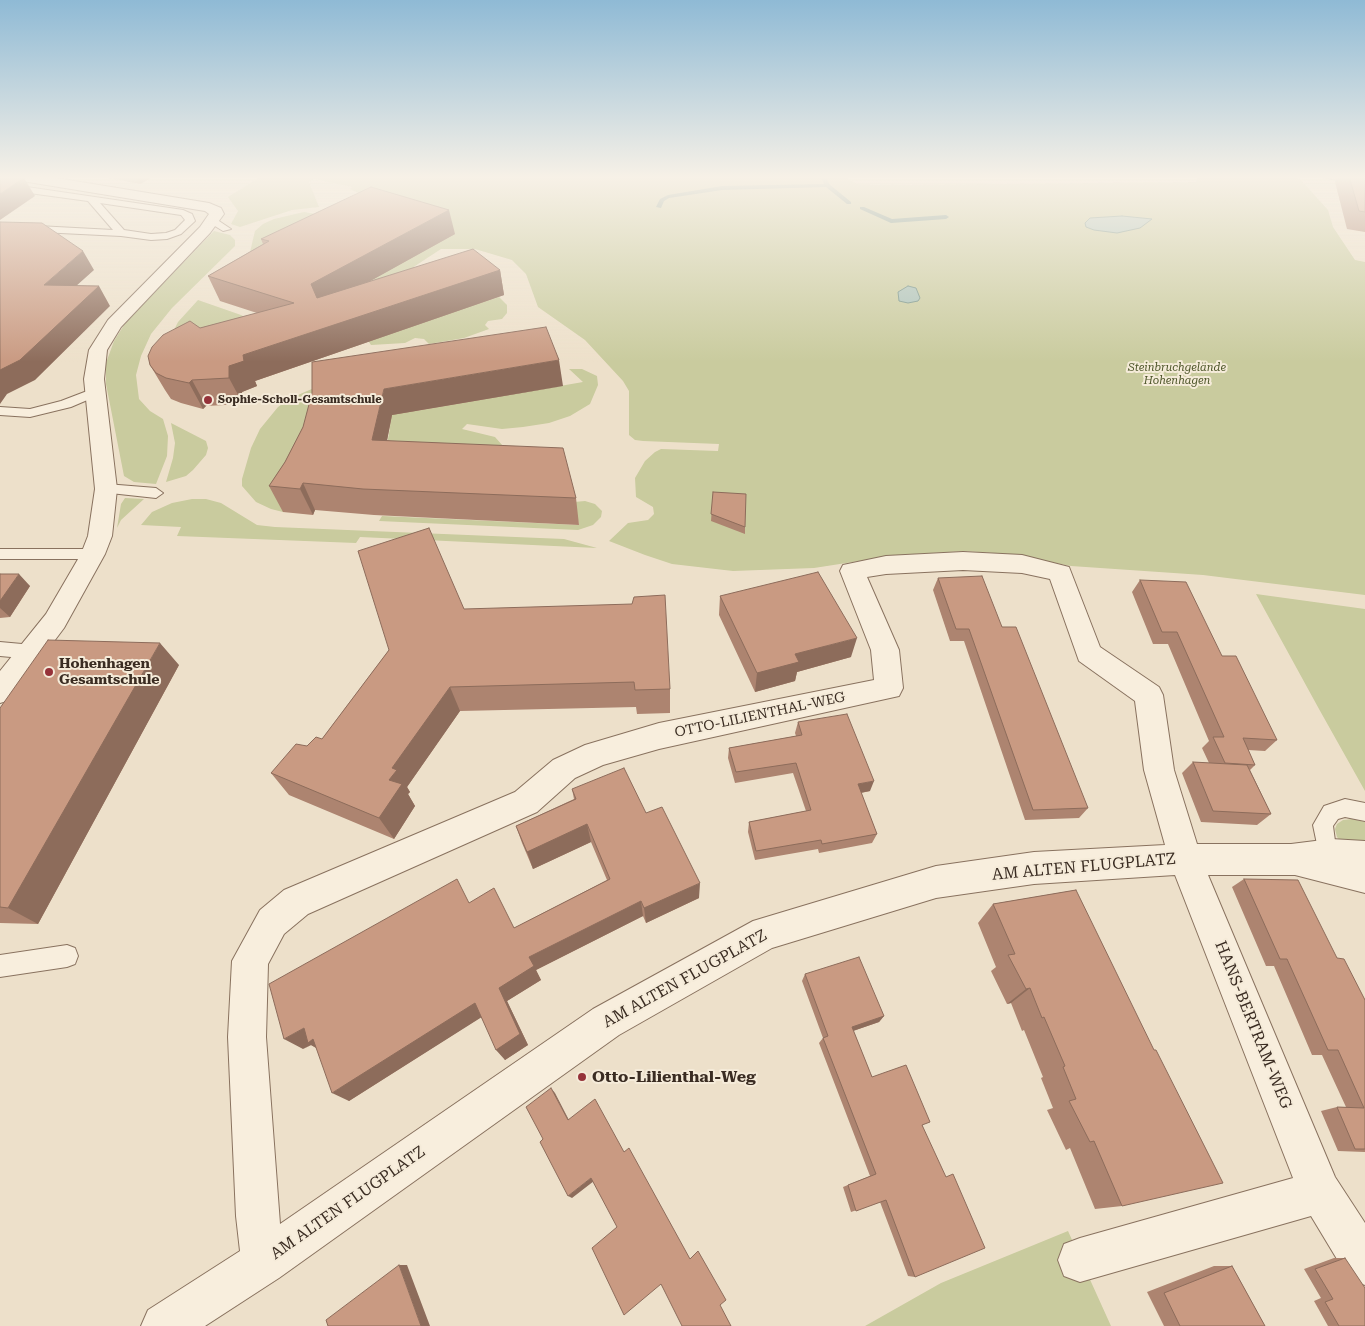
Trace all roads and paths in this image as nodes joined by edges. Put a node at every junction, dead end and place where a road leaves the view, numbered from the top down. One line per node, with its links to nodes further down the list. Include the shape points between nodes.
1 (206, 238): 2 (street, via 114,324 98,350)
2 (95, 392): 3 (lane, via 66,404 30,413); 4 (street)
3 (0, 411)
4 (106, 489): 5 (lane); 7 (street, via 100,536)
5 (156, 493)
6 (0, 554): 7 (lane)
7 (93, 554): 9 (street, via 55,621)
8 (0, 649): 9 (lane)
9 (32, 652): 10 (street)
10 (0, 692)
11 (1365, 812): 13 (lane, via 1345,808 1331,812 1323,825 1325,842)
12 (1185, 858): 13 (street, AM ALTEN FLUGPLATZ); 16 (street, HANS-BERTRAM-WEG); 18 (street, AM ALTEN FLUGPLATZ, via 1034,868 936,882 765,933 606,1022); 18 (street, OTTO-LILIENTHAL-WEG, via 1159,770 1149,695 1089,653 1060,573 1022,564 963,561 886,565 852,571 885,650 889,688 659,736 596,754 564,769 526,802 296,902 272,922 250,962 246,1037 257,1216)
13 (1351, 865)
14 (67, 956): 15 (lane)
15 (0, 966)
16 (1320, 1192): 17 (street); 19 (street, HANS-BERTRAM-WEG)
17 (1080, 1260)
18 (263, 1262): 20 (street, AM ALTEN FLUGPLATZ)
19 (1365, 1262)
20 (164, 1326)

